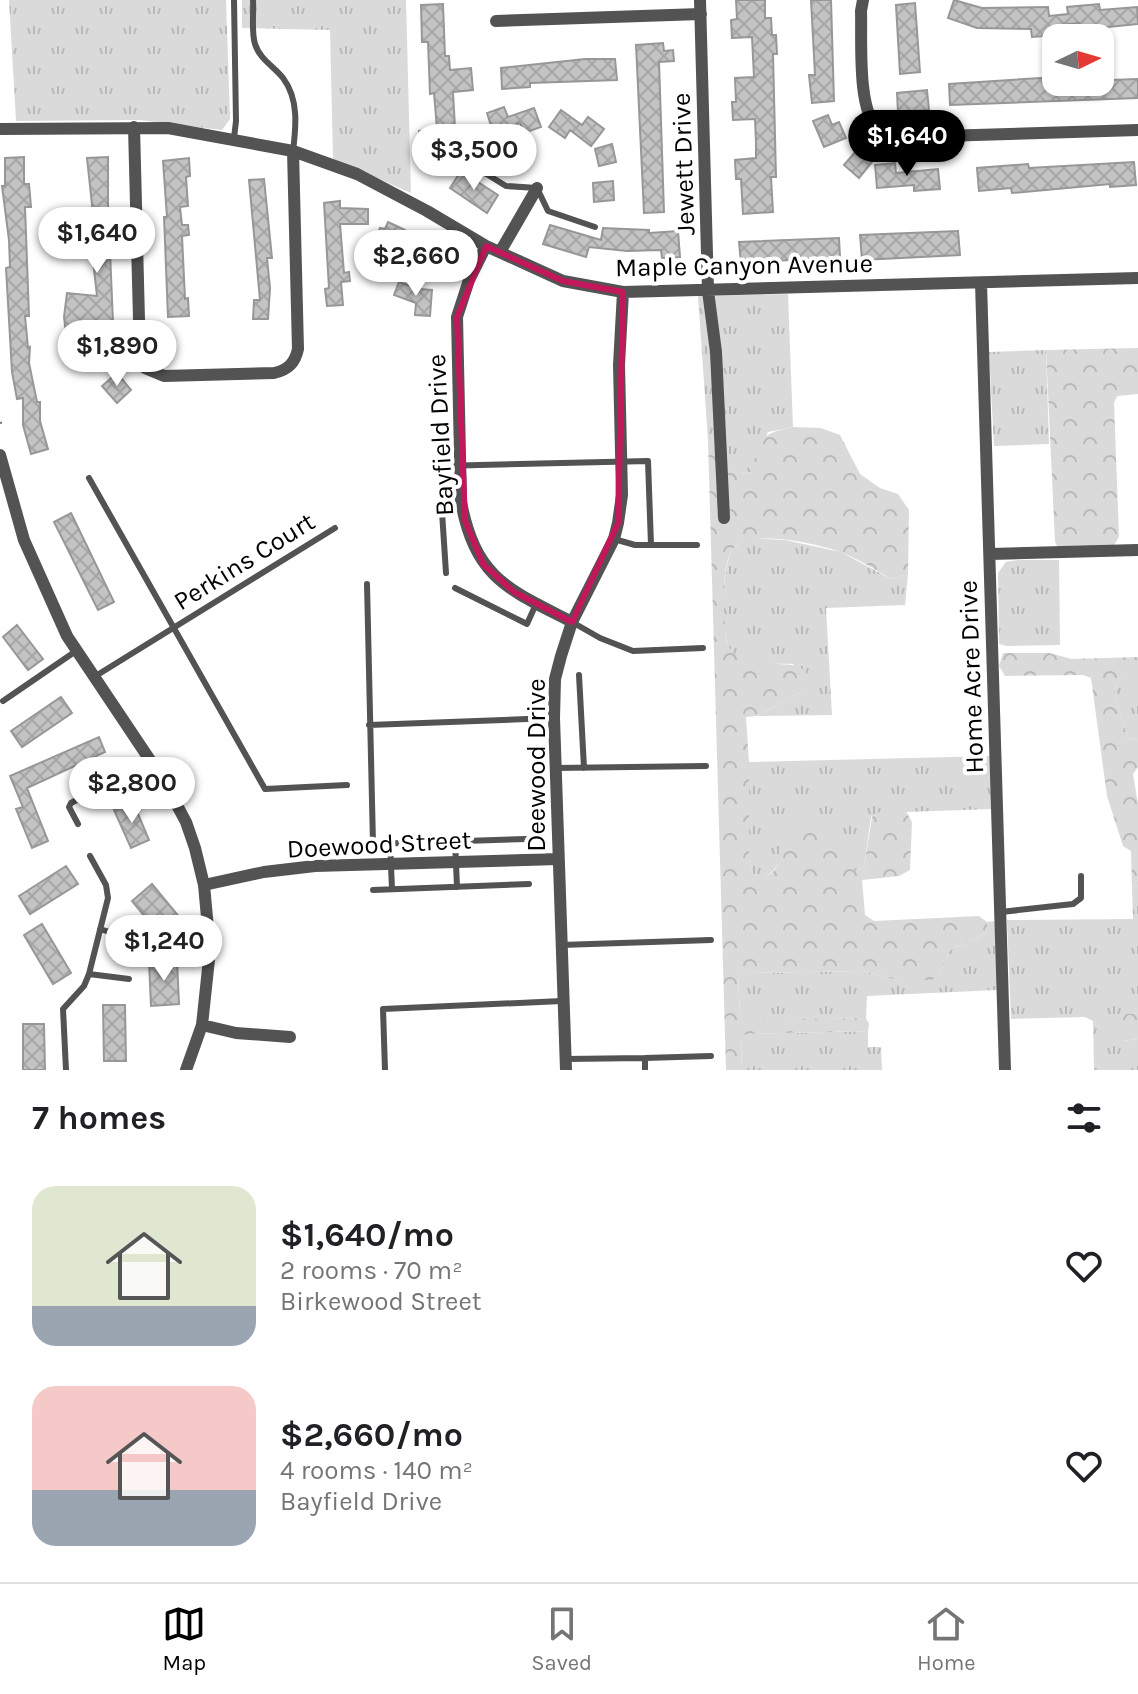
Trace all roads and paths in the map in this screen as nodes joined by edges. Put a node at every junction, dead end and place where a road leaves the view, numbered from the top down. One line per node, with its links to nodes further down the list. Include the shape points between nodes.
1 (234, 0): 10 (lane)
2 (253, 0): 11 (lane, via 254,41 293,97)
3 (700, 0): 5 (street, Jewett Drive)
4 (863, 0): 9 (street, via 865,101 879,128 907,137)
5 (701, 14): 6 (street); 19 (street, Jewett Drive)
6 (496, 21)
7 (134, 127): 8 (street, Maple Canyon Avenue); 10 (street, Maple Canyon Avenue); 11 (street, via 140,358 145,368 164,376 274,373 296,359)
8 (0, 129)
9 (1138, 130)
10 (234, 138): 11 (street, Maple Canyon Avenue)
11 (293, 151): 15 (street, Maple Canyon Avenue, via 357,174)
12 (467, 162): 13 (lane, via 506,186)
13 (537, 188): 14 (lane, via 548,211); 16 (street)
14 (595, 227)
15 (486, 246): 16 (street, Maple Canyon Avenue); 23 (street, Bayfield Drive, via 457,317)
16 (500, 252): 20 (street, Maple Canyon Avenue, via 563,281)
17 (1138, 278): 18 (street, Maple Canyon Avenue)
18 (981, 283): 19 (street, Maple Canyon Avenue); 31 (street, Home Acre Drive)
19 (708, 291): 20 (street, Maple Canyon Avenue); 25 (street, Jewett Drive)
20 (623, 292): 22 (street, Deewood Drive)
21 (0, 455): 39 (street, via 24,540)
22 (622, 461): 23 (lane); 27 (street, Deewood Drive); 28 (lane, via 648,461)
23 (460, 465): 32 (lane, via 439,466); 35 (street, Bayfield Drive, via 461,502 473,547 496,578)
24 (89, 478): 37 (lane, Perkins Court)
25 (724, 518)
26 (335, 528): 37 (lane, Perkins Court)
27 (614, 539): 28 (lane); 36 (street, Deewood Drive)
28 (651, 545): 29 (lane)
29 (697, 545)
30 (1138, 550): 31 (street)
31 (990, 554): 64 (street, Home Acre Drive)
32 (446, 573)
33 (367, 584): 44 (lane)
34 (455, 588): 35 (lane, via 527,624)
35 (536, 604): 36 (street, Bayfield Drive)
36 (572, 622): 38 (lane, via 633,651); 43 (street, Deewood Drive, via 555,679)
37 (174, 627): 41 (lane, Perkins Court); 49 (lane, Perkins Court, via 265,789)
38 (703, 648)
39 (76, 651): 41 (street); 42 (lane)
40 (579, 675): 48 (lane)
41 (94, 677): 45 (street)
42 (3, 701)
43 (554, 718): 44 (lane); 47 (street, Deewood Drive)
44 (369, 725): 53 (lane, via 373,844)
45 (151, 760): 50 (lane, via 71,803); 60 (street, via 186,822)
46 (706, 766): 48 (lane)
47 (556, 768): 48 (lane); 55 (street, Deewood Drive)
48 (584, 768)
49 (347, 785)
50 (78, 824)
51 (527, 839): 52 (lane)
52 (455, 841): 53 (lane); 56 (lane)
53 (390, 843): 57 (lane)
54 (90, 856): 65 (lane, via 108,898)
55 (558, 859): 56 (street, Doewood Street); 67 (street, Deewood Drive)
56 (456, 862): 57 (street, Doewood Street); 61 (lane)
57 (391, 864): 60 (street, Doewood Street, via 264,872); 62 (lane)
58 (1081, 876): 64 (lane, via 1081,898 1073,904)
59 (529, 884): 61 (lane)
60 (204, 885): 68 (street)
61 (457, 887): 62 (lane)
62 (392, 889): 63 (lane)
63 (373, 890)
64 (1000, 913): 81 (street, Home Acre Drive)
65 (100, 929): 68 (lane, via 156,947); 69 (lane)
66 (711, 940): 67 (lane)
67 (561, 945): 71 (street, Deewood Drive)
68 (210, 950): 72 (street)
69 (89, 974): 70 (lane); 77 (lane, via 63,1009)
70 (129, 979)
71 (562, 1001): 76 (street, Deewood Drive); 79 (lane, via 383,1009)
72 (202, 1025): 73 (street); 78 (street)
73 (290, 1037)
74 (711, 1056): 75 (lane, Deewood Drive)
75 (645, 1058): 76 (lane, Deewood Drive); 80 (lane)
76 (566, 1064)
77 (66, 1070)
78 (186, 1070)
79 (385, 1070)
80 (645, 1070)
81 (1005, 1070)

